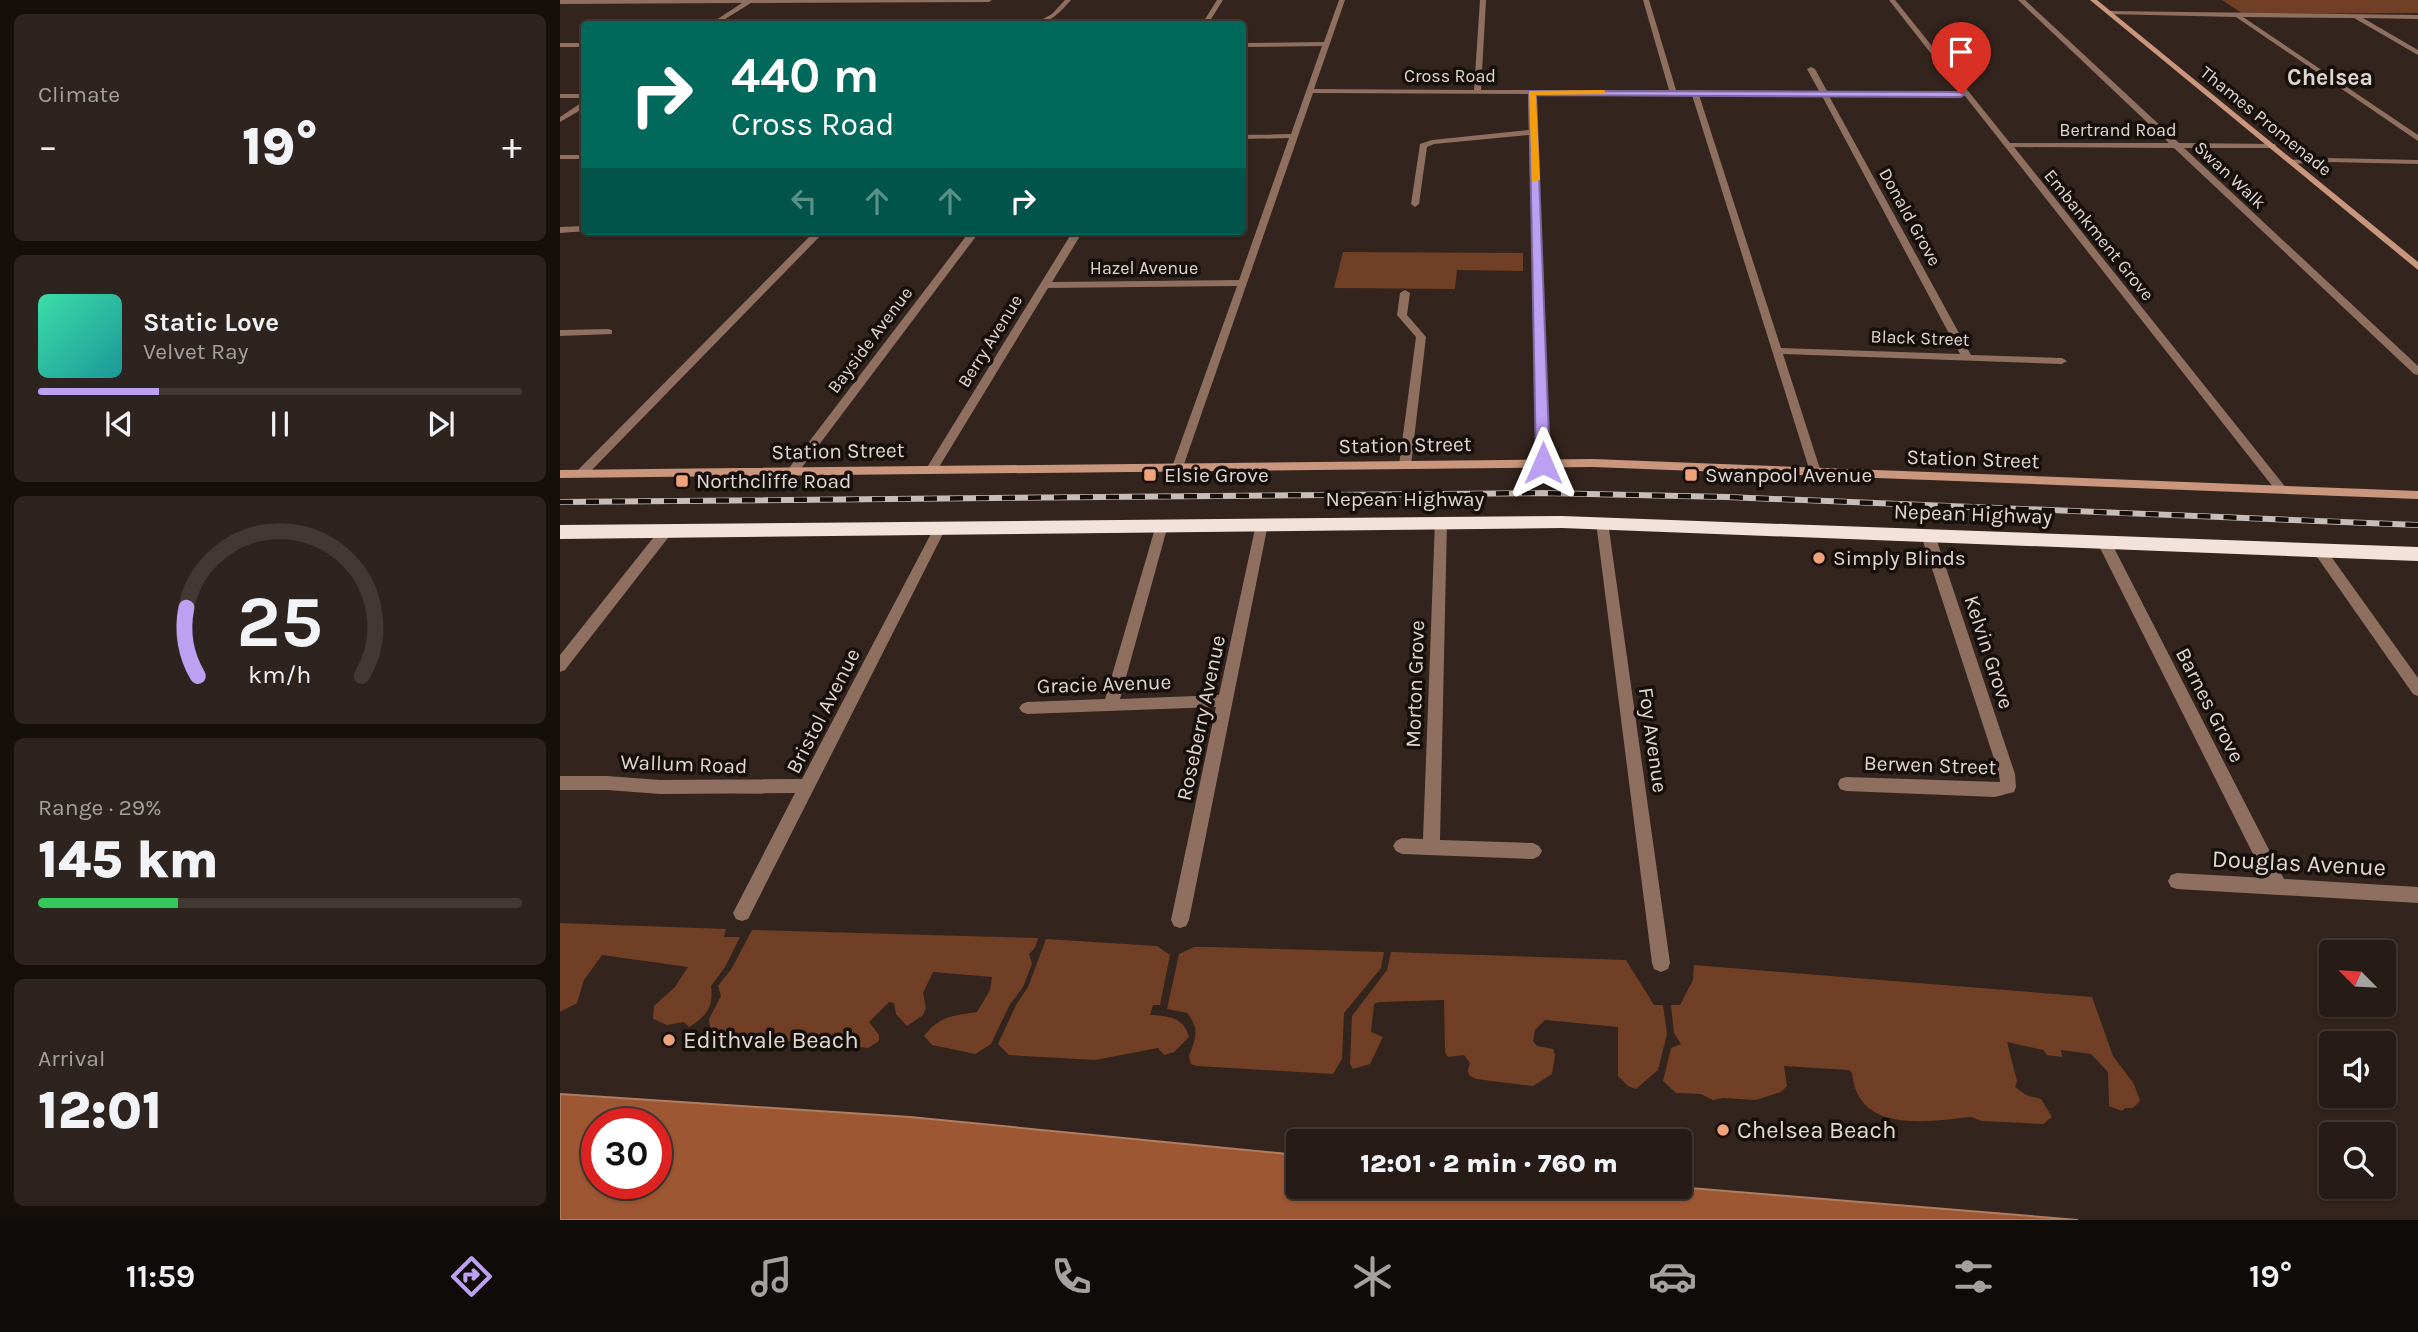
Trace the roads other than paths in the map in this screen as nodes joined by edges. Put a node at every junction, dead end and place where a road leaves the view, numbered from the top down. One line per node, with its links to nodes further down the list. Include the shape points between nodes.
1 (989, 0): 10 (street)
2 (1068, 0): 17 (street)
3 (1220, 0): 18 (street)
4 (1342, 0): 21 (street)
5 (1483, 0): 26 (street)
6 (1646, 0): 28 (street)
7 (1892, 0): 31 (street, Embankment Grove)
8 (2021, 0): 41 (street, Swan Walk)
9 (2094, 0): 12 (street, Thames Promenade)
10 (751, 1): 11 (street); 16 (street)
11 (560, 2)
12 (2109, 13): 13 (street); 42 (street, Thames Promenade)
13 (2238, 16): 14 (street); 39 (street)
14 (2355, 17): 15 (street); 23 (street)
15 (2418, 17)
16 (718, 21)
17 (1043, 21)
18 (1207, 21)
19 (581, 44): 22 (street)
20 (1246, 44): 21 (street)
21 (1327, 44): 25 (street)
22 (560, 45)
23 (2418, 53)
24 (1811, 69): 30 (street, Donald Grove)
25 (1311, 91): 26 (street, Cross Road); 37 (street)
26 (1477, 92): 27 (street, Cross Road)
27 (1532, 92): 28 (street, Cross Road); 36 (street)
28 (1673, 93): 29 (street, Cross Road)
29 (1695, 93): 30 (street, Cross Road); 59 (street)
30 (1824, 94): 31 (street, Cross Road); 60 (street, Donald Grove)
31 (1968, 94): 40 (street, Embankment Grove)
32 (560, 96): 33 (street)
33 (581, 96)
34 (581, 107): 35 (street)
35 (560, 120)
36 (1534, 132): 47 (street, via 1423,146); 63 (street)
37 (1295, 136): 38 (street); 54 (street)
38 (1246, 137)
39 (2418, 139)
40 (2007, 145): 41 (street, Bertrand Road); 71 (street, Embankment Grove)
41 (2177, 146): 42 (street, Bertrand Road); 62 (street, Swan Walk)
42 (2272, 146): 45 (street, Thames Promenade)
43 (560, 157): 44 (street)
44 (581, 157)
45 (2288, 159): 46 (street); 53 (street, Thames Promenade)
46 (2418, 162)
47 (1415, 204)
48 (581, 229): 49 (street)
49 (560, 230)
50 (816, 235): 69 (street)
51 (972, 235): 67 (street, Bayside Avenue)
52 (1076, 235): 55 (street, Berry Avenue)
53 (2418, 267)
54 (1242, 283): 55 (street, Hazel Avenue); 65 (street)
55 (1045, 285): 66 (street, Berry Avenue)
56 (1405, 293): 64 (street, via 1402,315 1421,337)
57 (608, 332): 58 (street)
58 (560, 333)
59 (1777, 351): 60 (street, Black Street); 68 (street)
60 (1967, 357): 61 (street, Black Street)
61 (2062, 361)
62 (2418, 372)
63 (1543, 463): 64 (street, Station Street); 68 (street, Station Street)
64 (1405, 465): 65 (street, Station Street)
65 (1178, 467): 66 (street, Station Street)
66 (932, 469): 67 (street, Station Street)
67 (793, 471): 69 (street, Station Street)
68 (1815, 471): 71 (street, Station Street)
69 (582, 473): 70 (street, Station Street)
70 (560, 474)
71 (2281, 489): 72 (street, Station Street)
72 (2418, 495)
73 (1441, 521): 74 (highway, Nepean Highway); 75 (highway, Nepean Highway); 94 (street, Morton Grove)
74 (1602, 522): 80 (highway, Nepean Highway); 101 (street, Foy Avenue)
75 (1262, 524): 76 (highway, Nepean Highway); 86 (street, Roseberry Avenue)
76 (1162, 525): 77 (highway, Nepean Highway); 87 (street)
77 (940, 528): 78 (highway, Nepean Highway); 92 (street, Bristol Avenue)
78 (666, 531): 79 (highway, Nepean Highway); 84 (street)
79 (560, 532)
80 (1928, 535): 81 (highway, Nepean Highway); 91 (street, Kelvin Grove)
81 (2104, 542): 82 (highway, Nepean Highway); 97 (street, Barnes Grove)
82 (2320, 551): 83 (highway, Nepean Highway); 85 (street)
83 (2418, 554)
84 (560, 666)
85 (2418, 690)
86 (1226, 701): 87 (street, Gracie Avenue); 100 (street, Roseberry Avenue)
87 (1111, 705): 88 (street, Gracie Avenue)
88 (1027, 708)
89 (560, 783): 92 (street, Wallum Road)
90 (1846, 784): 91 (street, Berwen Street, via 1992,790 2006,789)
91 (2009, 784)
92 (808, 786): 99 (street, Bristol Avenue)
93 (1402, 846): 94 (street)
94 (1432, 847): 95 (street)
95 (1533, 851)
96 (2177, 881): 97 (street, Douglas Avenue)
97 (2279, 887): 98 (street, Douglas Avenue)
98 (2418, 895)
99 (741, 913)
100 (1180, 920)
101 (1661, 963)

